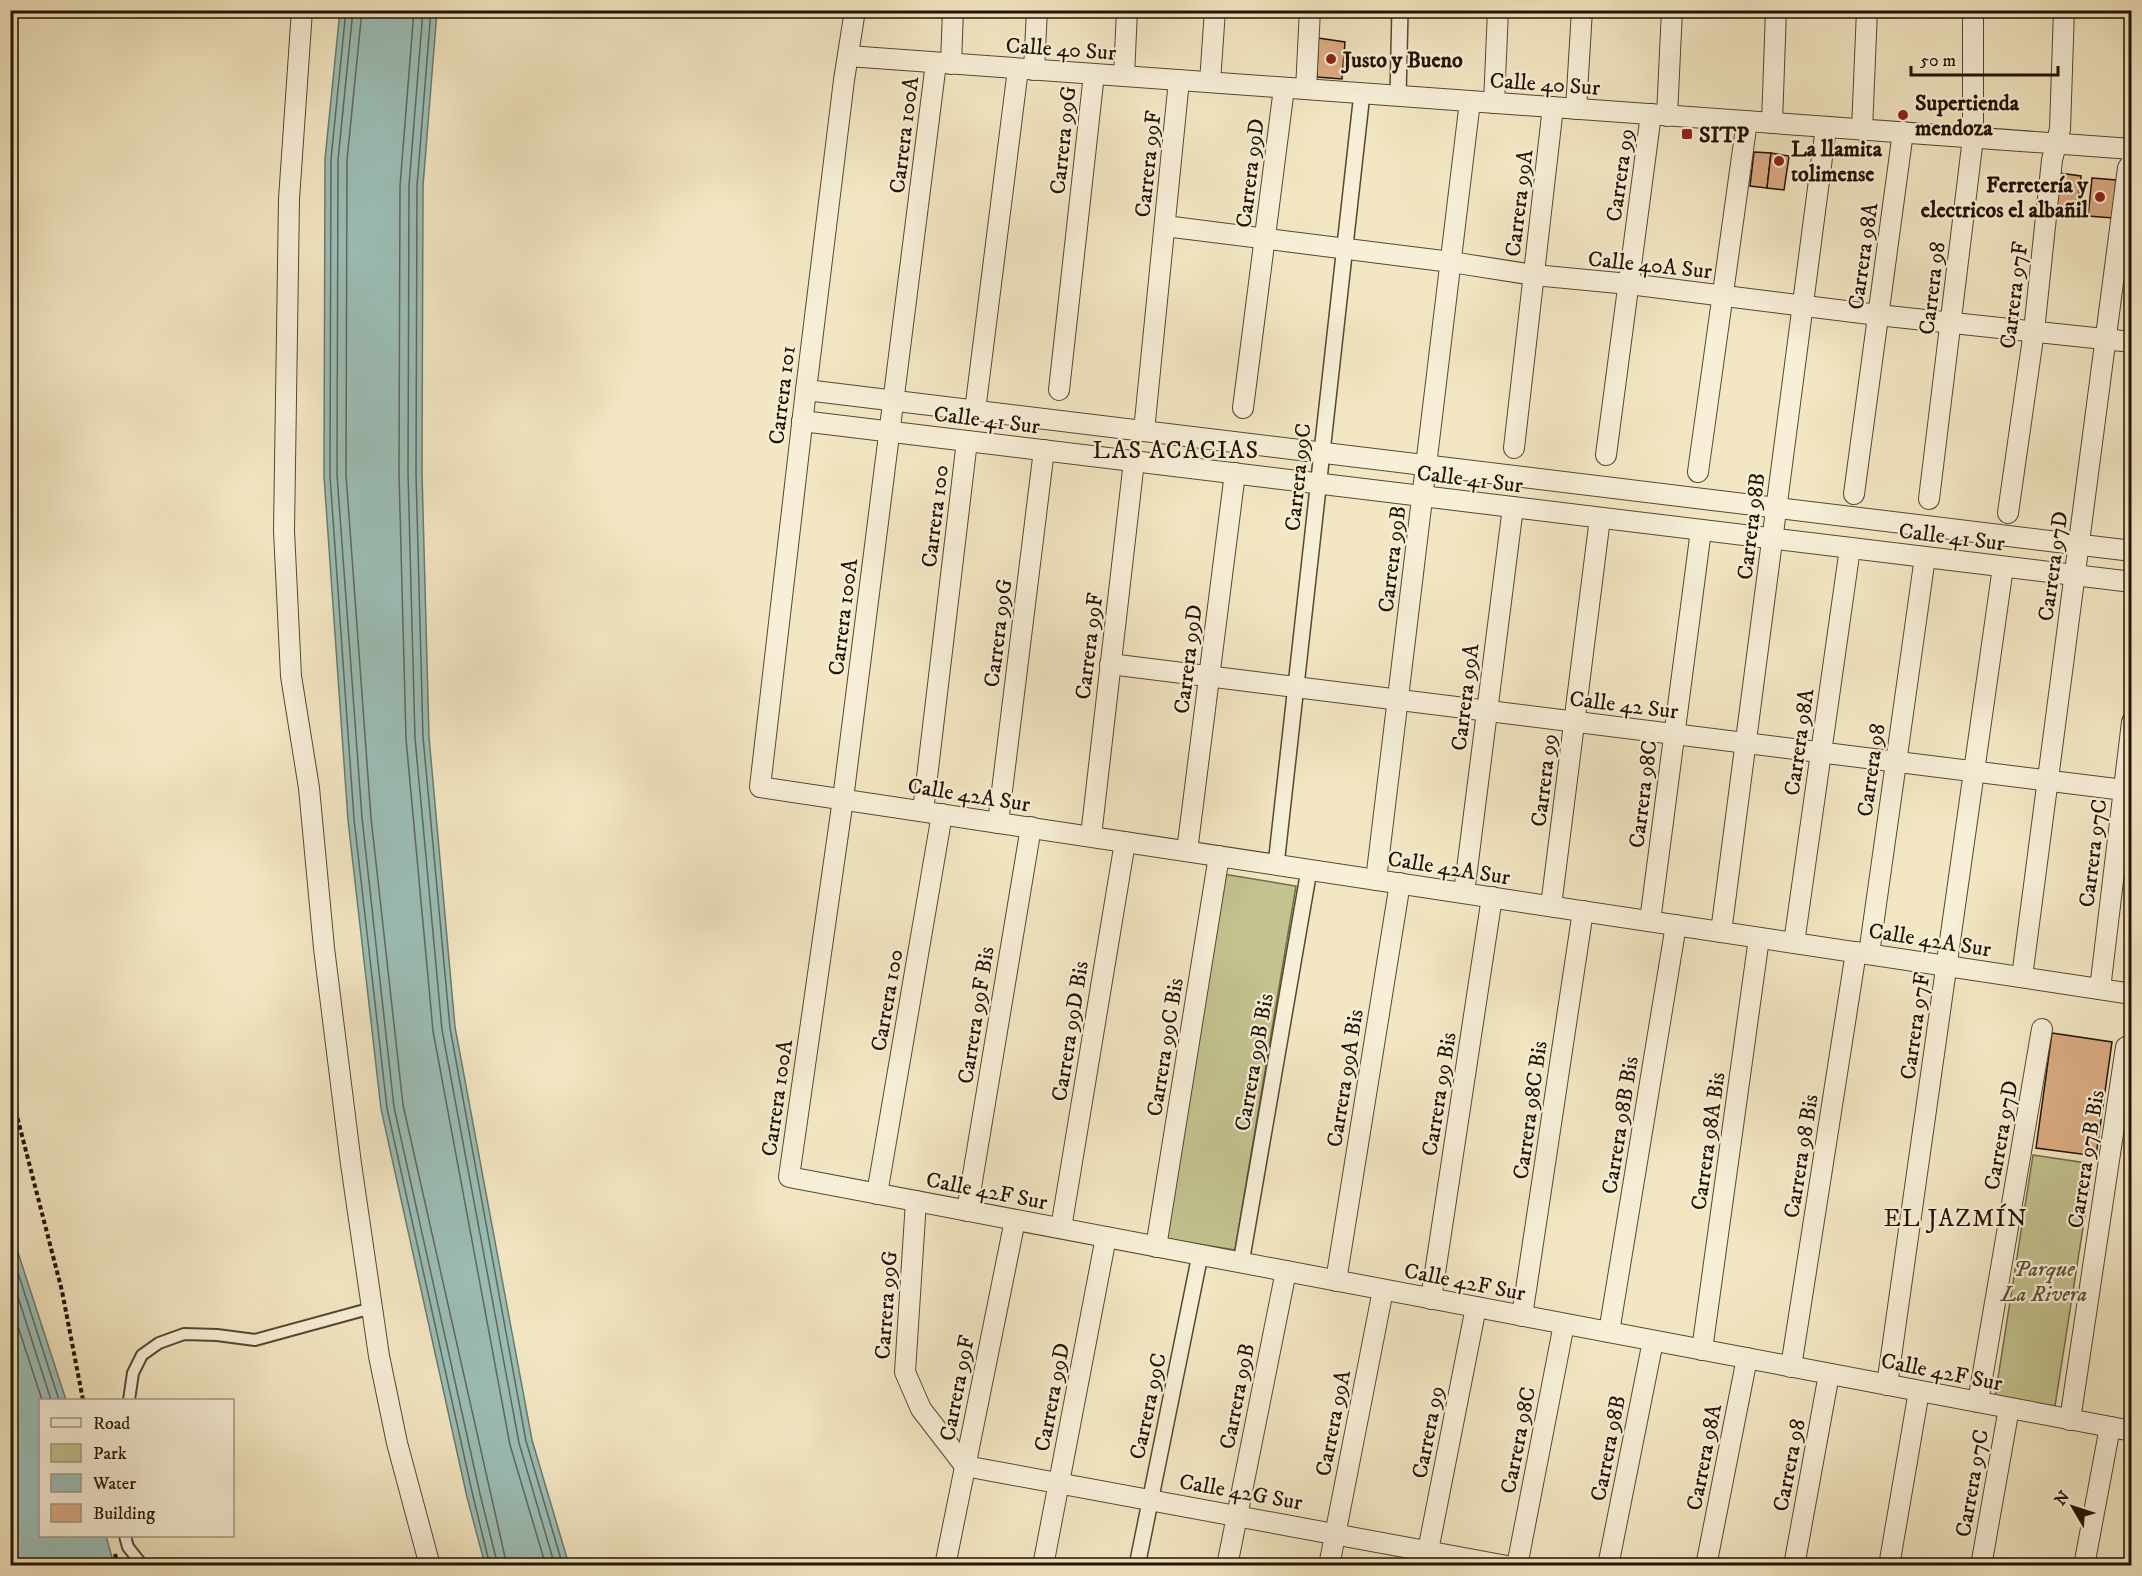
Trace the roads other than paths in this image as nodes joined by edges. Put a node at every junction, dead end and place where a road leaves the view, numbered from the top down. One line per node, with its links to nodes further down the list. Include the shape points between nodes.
1 (302, 10): 146 (street, via 289,199 284,531 291,665)
2 (855, 10): 16 (street, Carrera 101)
3 (953, 10): 17 (street, Carrera 100A)
4 (1037, 10): 18 (street)
5 (1126, 10): 20 (street)
6 (1215, 10): 22 (street)
7 (1310, 10): 24 (street)
8 (1400, 10): 26 (street)
9 (1498, 10): 28 (street)
10 (1582, 10): 30 (street)
11 (1672, 10): 31 (street)
12 (1776, 10): 33 (street)
13 (1867, 10): 35 (street)
14 (1973, 10): 37 (street, Carrera 98)
15 (2064, 10): 38 (street, Carrera 97F, via 2060,129)
16 (848, 56): 17 (street, Calle 40 Sur); 54 (street, Carrera 101)
17 (944, 63): 18 (street, Calle 40 Sur); 56 (street, Carrera 100A)
18 (1026, 69): 19 (street, Calle 40 Sur); 58 (street)
19 (1094, 74): 20 (street, Calle 40 Sur); 55 (street, Carrera 99G)
20 (1124, 76): 21 (street, Calle 40 Sur)
21 (1179, 80): 22 (street, Calle 40 Sur); 41 (street, Carrera 99F)
22 (1210, 82): 23 (street, Calle 40 Sur)
23 (1284, 88): 24 (street, Calle 40 Sur); 42 (street, Carrera 99D)
24 (1306, 89): 25 (street, Calle 40 Sur)
25 (1362, 93): 26 (street, Calle 40 Sur); 43 (street, Carrera 99C)
26 (1398, 96): 27 (street, Calle 40 Sur)
27 (1470, 101): 28 (street, Calle 40 Sur); 44 (street, Carrera 99B)
28 (1494, 103): 29 (street, Calle 40 Sur)
29 (1553, 107): 30 (street, Calle 40 Sur); 45 (street, Carrera 99A)
30 (1576, 109): 31 (street, Calle 40 Sur)
31 (1659, 115): 32 (street, Calle 40 Sur); 46 (street, Carrera 99)
32 (1747, 122): 33 (street, Calle 40 Sur); 47 (street)
33 (1772, 123): 34 (street, Calle 40 Sur)
34 (1826, 127): 35 (street, Calle 40 Sur); 48 (street, Carrera 98B)
35 (1862, 130): 36 (street, Calle 40 Sur)
36 (1903, 132): 37 (street, Calle 40 Sur); 49 (street, Carrera 98A)
37 (1973, 138): 38 (street, Calle 40 Sur); 50 (street, Carrera 98)
38 (2056, 144): 39 (street, Calle 40 Sur); 51 (street, Carrera 97F)
39 (2132, 149)
40 (2132, 162): 52 (street, Carrera 97D, via 2128,168)
41 (1165, 225): 42 (street, Calle 40A Sur); 61 (street, Carrera 99F)
42 (1265, 239): 43 (street, Calle 40A Sur); 57 (street, Carrera 99D)
43 (1345, 249): 44 (street, Calle 40A Sur); 65 (street, Carrera 99C)
44 (1450, 262): 45 (street, Calle 40A Sur); 68 (street, Carrera 99B)
45 (1533, 275): 46 (street, Calle 40A Sur); 63 (street, Carrera 99A)
46 (1629, 284): 47 (street, Calle 40A Sur); 66 (street, Carrera 99)
47 (1723, 296): 48 (street, Calle 40A Sur); 69 (street)
48 (1803, 306): 49 (street, Calle 40A Sur); 76 (street, Carrera 98B)
49 (1878, 315): 50 (street, Calle 40A Sur); 72 (street, Carrera 98A)
50 (1951, 322): 51 (street, Calle 40A Sur); 74 (street, Carrera 98)
51 (2034, 331): 52 (street, Calle 40A Sur); 77 (street, Carrera 97F)
52 (2106, 339): 53 (street, Calle 40A Sur); 81 (street, Carrera 97D)
53 (2132, 342)
54 (806, 390): 56 (street, Calle 41 Sur); 59 (street, Carrera 101)
55 (1059, 390)
56 (894, 401): 58 (street, Calle 41 Sur); 60 (street, Carrera 100A)
57 (1244, 408)
58 (975, 411): 61 (street, Calle 41 Sur)
59 (802, 420): 60 (street, Calle 41 Sur); 101 (street, Carrera 101)
60 (890, 431): 62 (street, Calle 41 Sur); 103 (street, Carrera 100A)
61 (1144, 431): 65 (street, Calle 41 Sur)
62 (967, 441): 64 (street, Calle 41 Sur); 104 (street, Carrera 100)
63 (1514, 448)
64 (1044, 450): 67 (street, Calle 41 Sur); 105 (street, Carrera 99G)
65 (1322, 453): 68 (street, Calle 41 Sur); 71 (street, Carrera 99C)
66 (1606, 455)
67 (1134, 461): 70 (street, Calle 41 Sur); 88 (street, Carrera 99F)
68 (1426, 466): 73 (street, Carrera 99B); 76 (street, Calle 41 Sur)
69 (1698, 472)
70 (1235, 473): 71 (street, Calle 41 Sur); 89 (street, Carrera 99D)
71 (1318, 483): 73 (street, Calle 41 Sur); 90 (street, Carrera 99C)
72 (1854, 494)
73 (1423, 496): 75 (street, Calle 41 Sur); 91 (street, Carrera 99B)
74 (1929, 499)
75 (1513, 507): 78 (street, Calle 41 Sur); 92 (street, Carrera 99A)
76 (1776, 508): 80 (street, Carrera 98B); 81 (street, Calle 41 Sur)
77 (2008, 513)
78 (1600, 518): 79 (street, Calle 41 Sur); 93 (street, Carrera 99)
79 (1701, 530): 80 (street, Calle 41 Sur); 95 (street, Carrera 98C)
80 (1772, 538): 82 (street, Calle 41 Sur); 96 (street, Carrera 98B)
81 (2079, 545): 83 (street, Calle 41 Sur); 86 (street, Carrera 97D)
82 (1850, 548): 84 (street, Calle 41 Sur); 97 (street, Carrera 98A)
83 (2132, 551)
84 (1924, 557): 85 (street, Calle 41 Sur); 98 (street, Carrera 98)
85 (2003, 567): 86 (street, Calle 41 Sur); 99 (street, Carrera 97F)
86 (2075, 575): 87 (street, Calle 41 Sur); 100 (street, Carrera 97D)
87 (2132, 582)
88 (1110, 664): 89 (street, Calle 42 Sur); 107 (street, Carrera 99F)
89 (1209, 675): 90 (street, Calle 42 Sur); 109 (street, Carrera 99D)
90 (1296, 686): 91 (street, Calle 42 Sur); 111 (street, Carrera 99C)
91 (1398, 699): 92 (street, Calle 42 Sur); 113 (street, Carrera 99B)
92 (1487, 711): 93 (street, Calle 42 Sur); 115 (street, Carrera 99A)
93 (1574, 722): 95 (street, Calle 42 Sur); 117 (street, Carrera 99)
94 (2132, 722): 102 (street, Carrera 97C)
95 (1674, 735): 96 (street, Calle 42 Sur); 119 (street, Carrera 98C)
96 (1745, 744): 97 (street, Calle 42 Sur); 121 (street, Carrera 98B)
97 (1821, 754): 98 (street, Calle 42 Sur); 123 (street, Carrera 98A)
98 (1896, 763): 99 (street, Calle 42 Sur); 124 (street, Carrera 98)
99 (1974, 772): 100 (street, Calle 42 Sur); 125 (street, Carrera 97F)
100 (2048, 781): 102 (street, Calle 42 Sur); 126 (street, Carrera 97D)
101 (760, 787): 103 (street, Calle 42A Sur)
102 (2128, 791): 127 (street, Carrera 97C)
103 (843, 799): 104 (street, Calle 42A Sur); 131 (street, Carrera 100A)
104 (932, 813): 105 (street, Calle 42A Sur); 132 (street, Carrera 100)
105 (998, 823): 106 (street, Calle 42A Sur)
106 (1031, 827): 107 (street, Calle 42A Sur); 134 (street, Carrera 99F Bis)
107 (1091, 836): 108 (street, Calle 42A Sur)
108 (1125, 842): 109 (street, Calle 42A Sur); 136 (street, Carrera 99D Bis)
109 (1186, 851): 110 (street, Calle 42A Sur)
110 (1219, 856): 111 (street, Calle 42A Sur); 138 (street, Carrera 99C Bis)
111 (1276, 865): 112 (street, Calle 42A Sur)
112 (1309, 870): 113 (street, Calle 42A Sur); 140 (street, Carrera 99B Bis)
113 (1377, 880): 114 (street, Calle 42A Sur)
114 (1400, 883): 115 (street, Calle 42A Sur); 142 (street, Carrera 99A Bis)
115 (1464, 893): 116 (street, Calle 42A Sur)
116 (1492, 897): 117 (street, Calle 42A Sur); 144 (street, Carrera 99 Bis)
117 (1551, 906): 118 (street, Calle 42A Sur)
118 (1583, 911): 119 (street, Calle 42A Sur); 147 (street, Carrera 98C Bis)
119 (1650, 921): 120 (street, Calle 42A Sur)
120 (1676, 925): 121 (street, Calle 42A Sur); 149 (street, Carrera 98B Bis)
121 (1721, 932): 122 (street, Calle 42A Sur)
122 (1760, 938): 123 (street, Calle 42A Sur); 151 (street, Carrera 98A Bis)
123 (1794, 943): 124 (street, Calle 42A Sur)
124 (1862, 953): 125 (street, Calle 42A Sur); 153 (street, Carrera 98 Bis)
125 (1946, 966): 126 (street, Calle 42A Sur); 155 (street, Carrera 97F)
126 (2022, 977): 127 (street, Calle 42A Sur)
127 (2100, 989): 128 (street, Calle 42A Sur)
128 (2132, 994)
129 (2042, 1029): 158 (street, Carrera 97D)
130 (2126, 1047): 160 (street, Carrera 97B Bis)
131 (789, 1177): 132 (street, Calle 42F Sur)
132 (877, 1194): 133 (street, Calle 42F Sur)
133 (916, 1201): 134 (street, Calle 42F Sur); 163 (street, Carrera 99G, via 905,1372 921,1409)
134 (967, 1211): 135 (street, Calle 42F Sur)
135 (1015, 1220): 136 (street, Calle 42F Sur); 163 (street, Carrera 99F)
136 (1061, 1228): 137 (street, Calle 42F Sur)
137 (1106, 1237): 138 (street, Calle 42F Sur); 164 (street, Carrera 99D)
138 (1156, 1246): 139 (street, Calle 42F Sur)
139 (1200, 1255): 140 (street, Calle 42F Sur); 165 (street, Carrera 99C)
140 (1241, 1263): 141 (street, Calle 42F Sur)
141 (1286, 1271): 142 (street, Calle 42F Sur); 166 (street, Carrera 99B)
142 (1336, 1281): 143 (street, Calle 42F Sur)
143 (1383, 1290): 144 (street, Calle 42F Sur); 167 (street, Carrera 99A)
144 (1431, 1299): 145 (street, Calle 42F Sur)
145 (1476, 1307): 147 (street, Calle 42F Sur); 169 (street, Carrera 99)
146 (372, 1308): 157 (lane, via 255,1340 184,1334 159,1343 142,1355 133,1373); 171 (street, via 397,1443)
147 (1522, 1316): 148 (street, Calle 42F Sur)
148 (1564, 1324): 149 (street, Calle 42F Sur); 178 (street, Carrera 98C)
149 (1609, 1332): 150 (street, Calle 42F Sur)
150 (1653, 1341): 151 (street, Calle 42F Sur); 179 (street, Carrera 98B)
151 (1702, 1350): 152 (street, Calle 42F Sur)
152 (1747, 1358): 153 (street, Calle 42F Sur); 180 (street, Carrera 98A)
153 (1791, 1367): 154 (street, Calle 42F Sur)
154 (1829, 1374): 155 (street, Calle 42F Sur); 181 (street, Carrera 98)
155 (1887, 1385): 156 (street, Calle 42F Sur)
156 (1919, 1391): 158 (street, Calle 42F Sur); 182 (street)
157 (129, 1399)
158 (1978, 1402): 159 (street, Calle 42F Sur)
159 (2008, 1408): 160 (street, Calle 42F Sur); 183 (street, Carrera 97C)
160 (2070, 1420): 161 (street, Calle 42F Sur)
161 (2110, 1427): 162 (street, Calle 42F Sur); 184 (street)
162 (2132, 1431)
163 (965, 1466): 164 (street, Calle 42G Sur); 172 (street, Carrera 99F)
164 (1059, 1482): 165 (street, Calle 42G Sur); 173 (street, Carrera 99D)
165 (1151, 1499): 166 (street, Calle 42G Sur); 174 (street, Carrera 99C)
166 (1237, 1515): 167 (street, Calle 42G Sur); 175 (street, Carrera 99B)
167 (1335, 1533): 169 (street, Calle 42G Sur); 176 (street, Carrera 99A)
168 (125, 1537): 170 (lane)
169 (1427, 1558): 177 (street, Calle 42G Sur)
170 (143, 1566)
171 (430, 1566)
172 (945, 1566)
173 (1043, 1566)
174 (1137, 1566)
175 (1227, 1566)
176 (1329, 1566)
177 (1508, 1566)
178 (1517, 1566)
179 (1608, 1566)
180 (1706, 1566)
181 (1794, 1566)
182 (1889, 1566)
183 (1981, 1566)
184 (2084, 1566)

